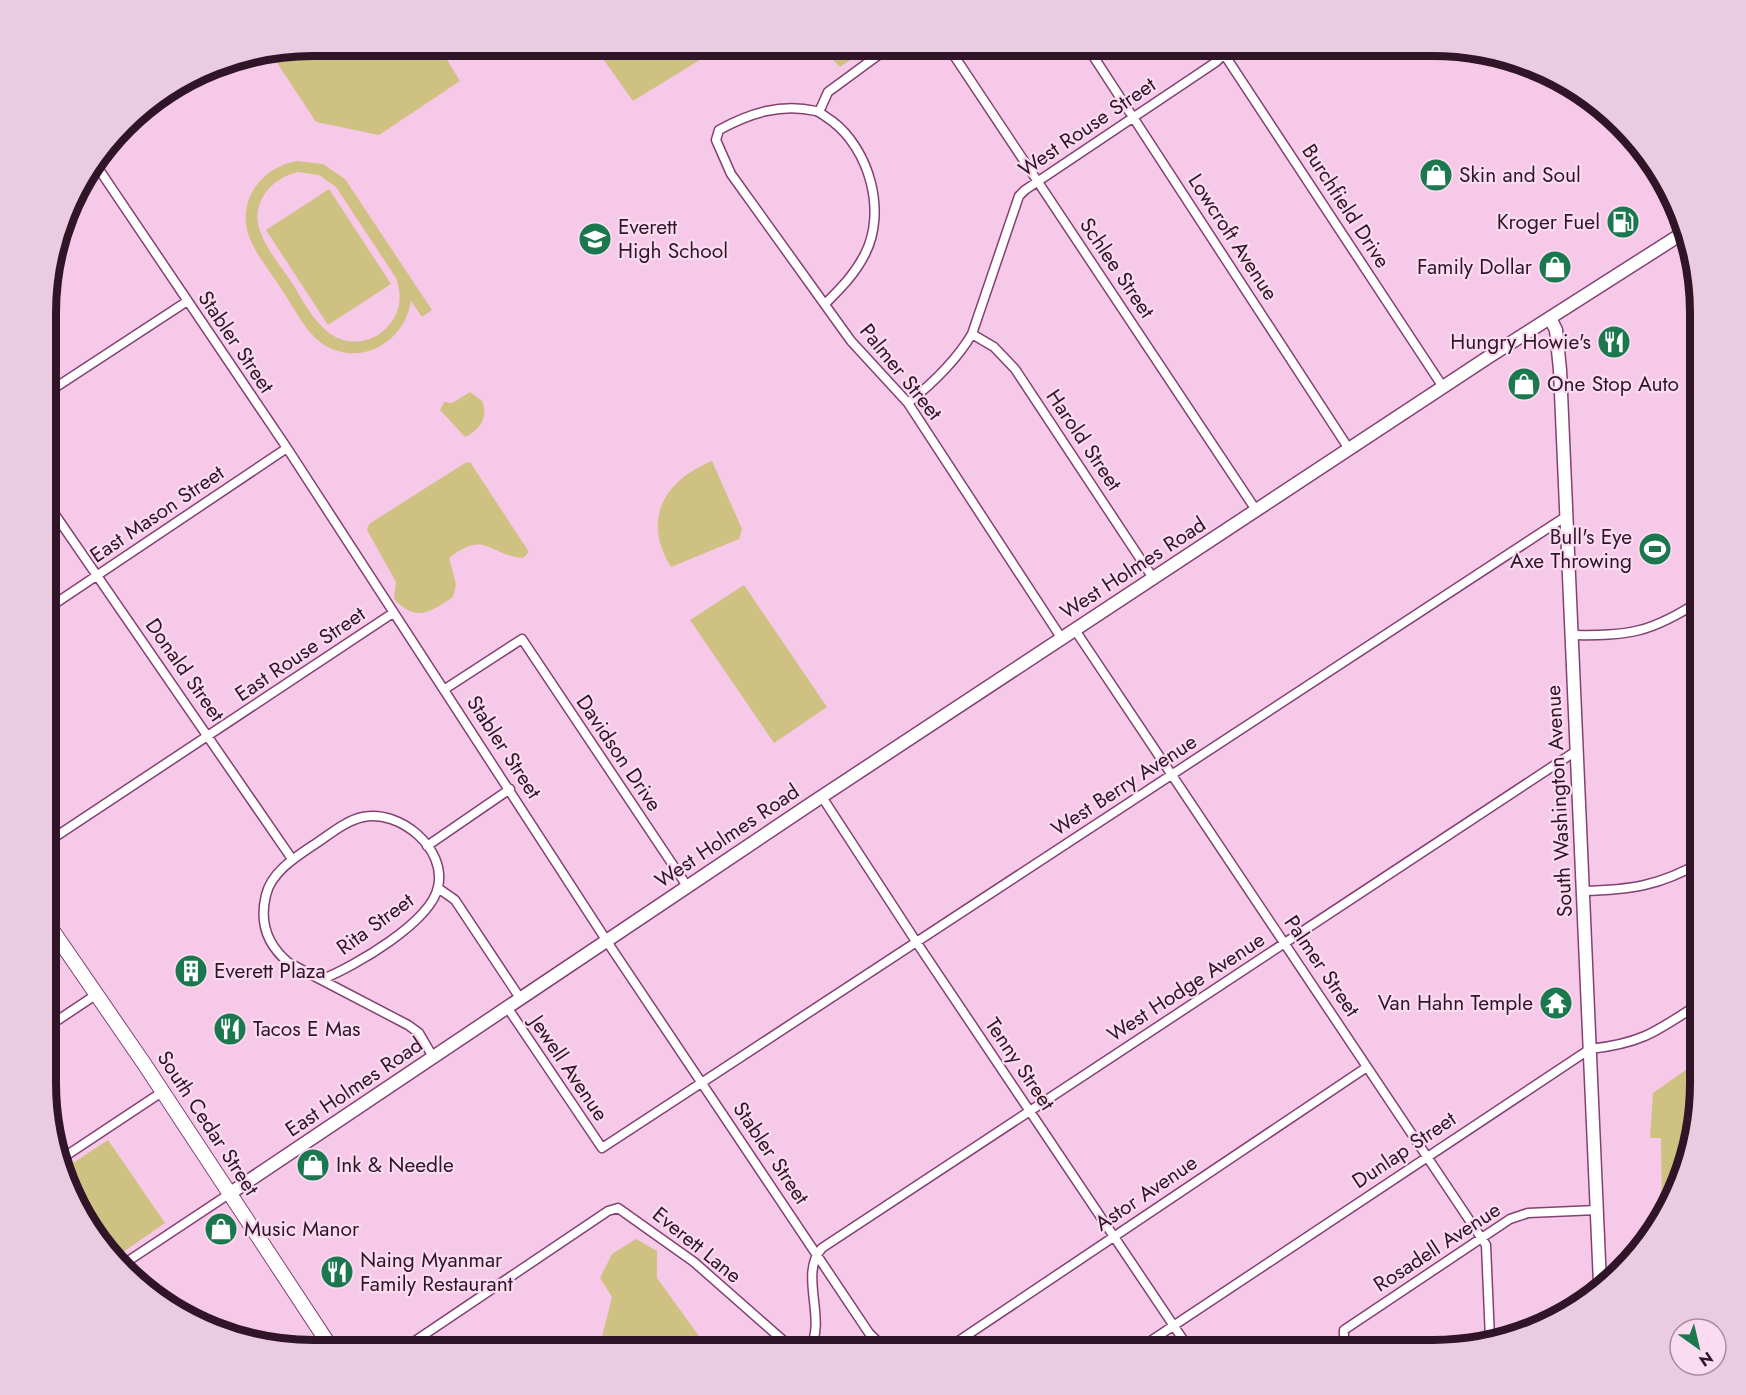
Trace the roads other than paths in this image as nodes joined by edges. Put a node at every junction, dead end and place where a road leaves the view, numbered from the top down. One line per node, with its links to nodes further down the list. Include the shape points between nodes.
1 (877, 56): 6 (street, via 828,92)
2 (954, 56): 9 (street, Schlee Street)
3 (1093, 56): 7 (street, Lowcroft Avenue)
4 (1222, 56): 7 (street, West Rouse Street)
5 (1225, 56): 16 (street, Burchfield Drive)
6 (819, 112): 12 (street, via 844,130 864,158 873,204 867,252 852,277); 12 (street, Palmer Street, via 753,112 720,130 716,140 731,174)
7 (1134, 117): 9 (street, West Rouse Street); 19 (street, Lowcroft Avenue)
8 (99, 170): 11 (street, Stabler Street)
9 (1038, 181): 14 (street, West Rouse Street, via 1019,196); 20 (street, Schlee Street)
10 (1679, 236): 13 (street, West Holmes Road)
11 (186, 302): 15 (street); 18 (street, Stabler Street)
12 (825, 304): 17 (street, Palmer Street, via 851,341)
13 (1550, 318): 16 (street, West Holmes Road); 22 (street, South Washington Avenue, via 1556,330 1559,356)
14 (972, 334): 17 (street, West Rouse Street, via 961,352); 24 (street, Harold Street, via 994,347 1014,369)
15 (56, 387)
16 (1443, 387): 19 (street, West Holmes Road)
17 (908, 403): 30 (street, Palmer Street)
18 (287, 448): 23 (street, East Mason Street); 27 (street, Stabler Street)
19 (1349, 449): 20 (street, West Holmes Road)
20 (1256, 510): 24 (street, West Holmes Road)
21 (56, 516): 23 (street, Donald Street)
22 (1565, 517): 29 (street, South Washington Avenue); 34 (street, West Berry Avenue)
23 (96, 576): 25 (street, East Mason Street); 32 (street, Donald Street)
24 (1154, 578): 28 (street, West Holmes Road)
25 (56, 603)
26 (1690, 607): 29 (street, via 1659,626 1639,632)
27 (393, 613): 31 (street, Stabler Street); 32 (street, East Rouse Street)
28 (1075, 630): 30 (street, West Holmes Road); 34 (street, Palmer Street)
29 (1571, 635): 33 (street, South Washington Avenue)
30 (1062, 639): 36 (street, West Holmes Road)
31 (445, 689): 35 (street, Stabler Street); 41 (street, Davidson Drive, via 522,639)
32 (209, 736): 37 (street, East Rouse Street); 39 (street, Donald Street)
33 (1576, 751): 43 (street, South Washington Avenue); 47 (street, West Hodge Avenue)
34 (1172, 774): 46 (street, West Berry Avenue); 47 (street, Palmer Street)
35 (510, 789): 38 (street); 45 (street, Stabler Street)
36 (822, 796): 41 (street, West Holmes Road); 46 (street, Tenny Street)
37 (56, 836)
38 (427, 846): 39 (street, via 409,825 386,817 365,816 350,821); 42 (street, via 437,871)
39 (292, 859): 48 (street, via 267,890 262,910 269,942 289,963)
40 (1690, 868): 43 (street, via 1646,886)
41 (687, 886): 45 (street, West Holmes Road)
42 (438, 888): 48 (street, Rita Street, via 420,918 363,958); 50 (street, Jewell Avenue, via 455,900)
43 (1583, 891): 54 (street, South Washington Avenue)
44 (56, 935): 49 (main road, South Cedar Street)
45 (607, 940): 50 (street, East Holmes Road); 57 (street, Stabler Street)
46 (917, 943): 57 (street, West Berry Avenue); 59 (street, Tenny Street)
47 (1284, 944): 56 (street, Palmer Street); 59 (street, West Hodge Avenue)
48 (323, 979): 55 (street, via 408,1025 419,1033)
49 (97, 994): 53 (street); 58 (main road, South Cedar Street)
50 (520, 998): 51 (street, East Holmes Road)
51 (507, 1006): 55 (street, East Holmes Road); 60 (street, Jewell Avenue)
52 (1690, 1009): 54 (street, Dunlap Street, via 1649,1036)
53 (56, 1021)
54 (1590, 1049): 62 (street, Dunlap Street); 64 (street, South Washington Avenue)
55 (433, 1057): 63 (street, East Holmes Road)
56 (1367, 1067): 62 (street, Palmer Street); 65 (street, Astor Avenue)
57 (702, 1083): 60 (street, West Berry Avenue); 67 (street, Stabler Street)
58 (162, 1092): 61 (street); 63 (main road, South Cedar Street)
59 (1030, 1111): 65 (street, Tenny Street); 67 (street, West Hodge Avenue)
60 (602, 1148)
61 (66, 1156)
62 (1427, 1156): 66 (street, Palmer Street); 70 (street, Dunlap Street)
63 (229, 1194): 68 (street, East Holmes Road); 72 (main road, South Cedar Street)
64 (1597, 1210): 66 (street, Rosadell Avenue, via 1528,1213 1510,1219); 69 (street, South Washington Avenue)
65 (1114, 1236): 70 (street, Tenny Street); 77 (street, Astor Avenue)
66 (1482, 1239): 71 (street, Palmer Street, via 1487,1250); 80 (street, Rosadell Avenue, via 1344,1330)
67 (816, 1254): 75 (street); 76 (street, Stabler Street)
68 (128, 1261)
69 (1600, 1278)
70 (1174, 1325): 78 (street, Dunlap Street); 79 (street, Tenny Street)
71 (1490, 1334)
72 (326, 1340)
73 (418, 1340): 74 (street, Everett Lane, via 570,1236 618,1208 694,1262)
74 (783, 1340)
75 (814, 1340)
76 (876, 1340)
77 (960, 1340)
78 (1152, 1340)
79 (1184, 1340)
80 (1344, 1340)

